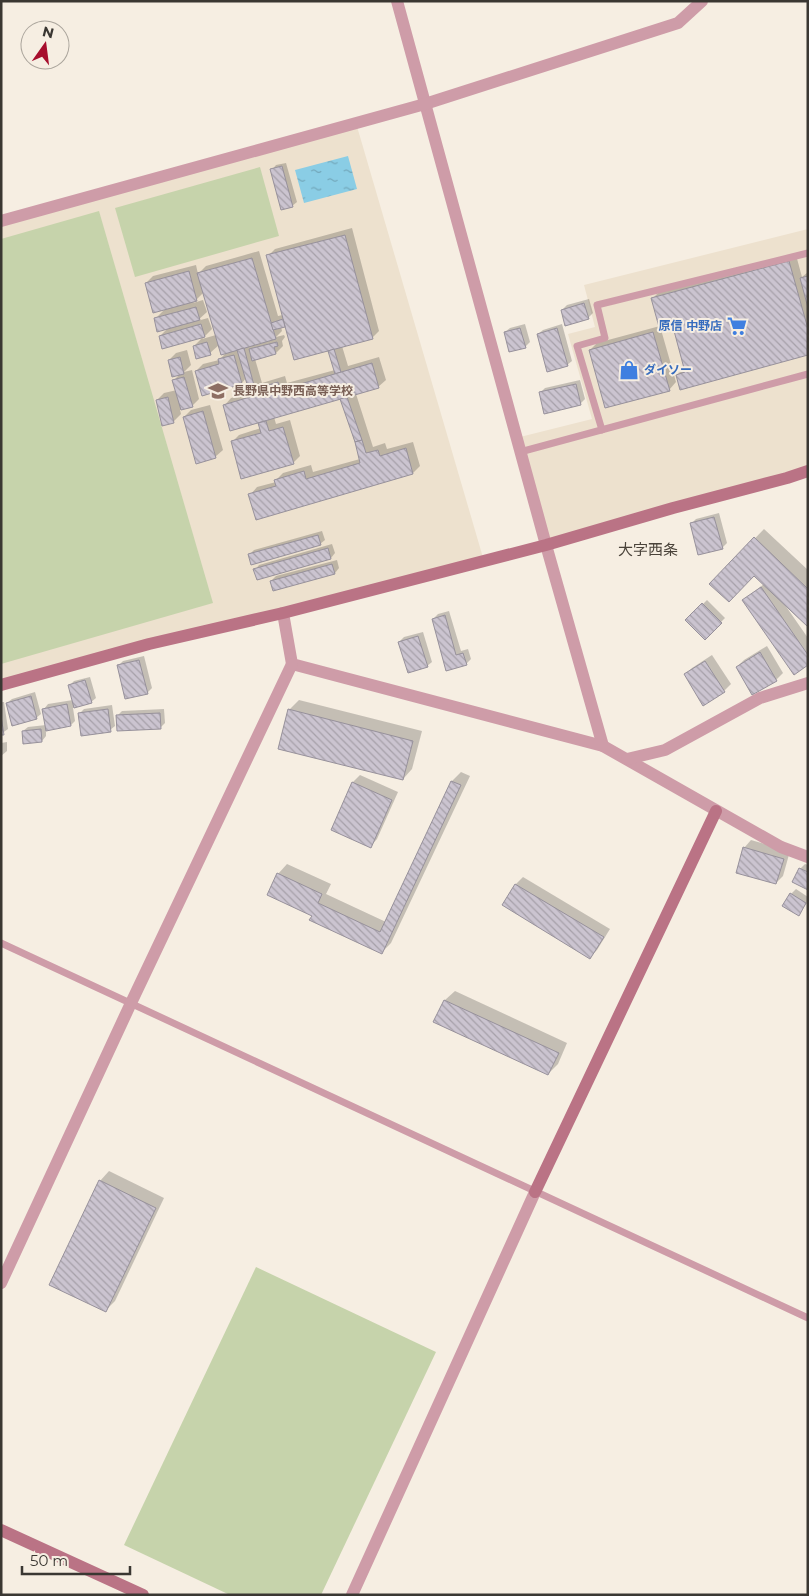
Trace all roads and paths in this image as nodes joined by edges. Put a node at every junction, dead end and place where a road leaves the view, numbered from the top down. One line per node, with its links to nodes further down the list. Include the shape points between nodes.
1 (397, 1): 3 (street)
2 (702, 1): 3 (street, via 678,23)
3 (425, 104): 4 (street); 8 (street)
4 (1, 221)
5 (808, 253): 7 (lane, via 597,306 605,338 577,346)
6 (808, 374): 7 (lane)
7 (602, 430): 8 (lane)
8 (520, 452): 10 (street)
9 (808, 471): 10 (street)
10 (546, 545): 11 (street); 15 (street)
11 (283, 613): 12 (street); 14 (street, via 149,644)
12 (292, 664): 15 (street); 20 (street)
13 (808, 683): 16 (street, via 760,698 665,750)
14 (1, 685)
15 (603, 746): 16 (street)
16 (627, 759): 17 (street)
17 (716, 811): 18 (street, via 781,847); 21 (street)
18 (808, 857)
19 (1, 943): 20 (lane)
20 (131, 1003): 21 (lane); 22 (street)
21 (535, 1192): 23 (lane); 26 (street)
22 (1, 1283)
23 (808, 1318)
24 (1, 1530): 25 (street)
25 (143, 1595)
26 (352, 1595)

